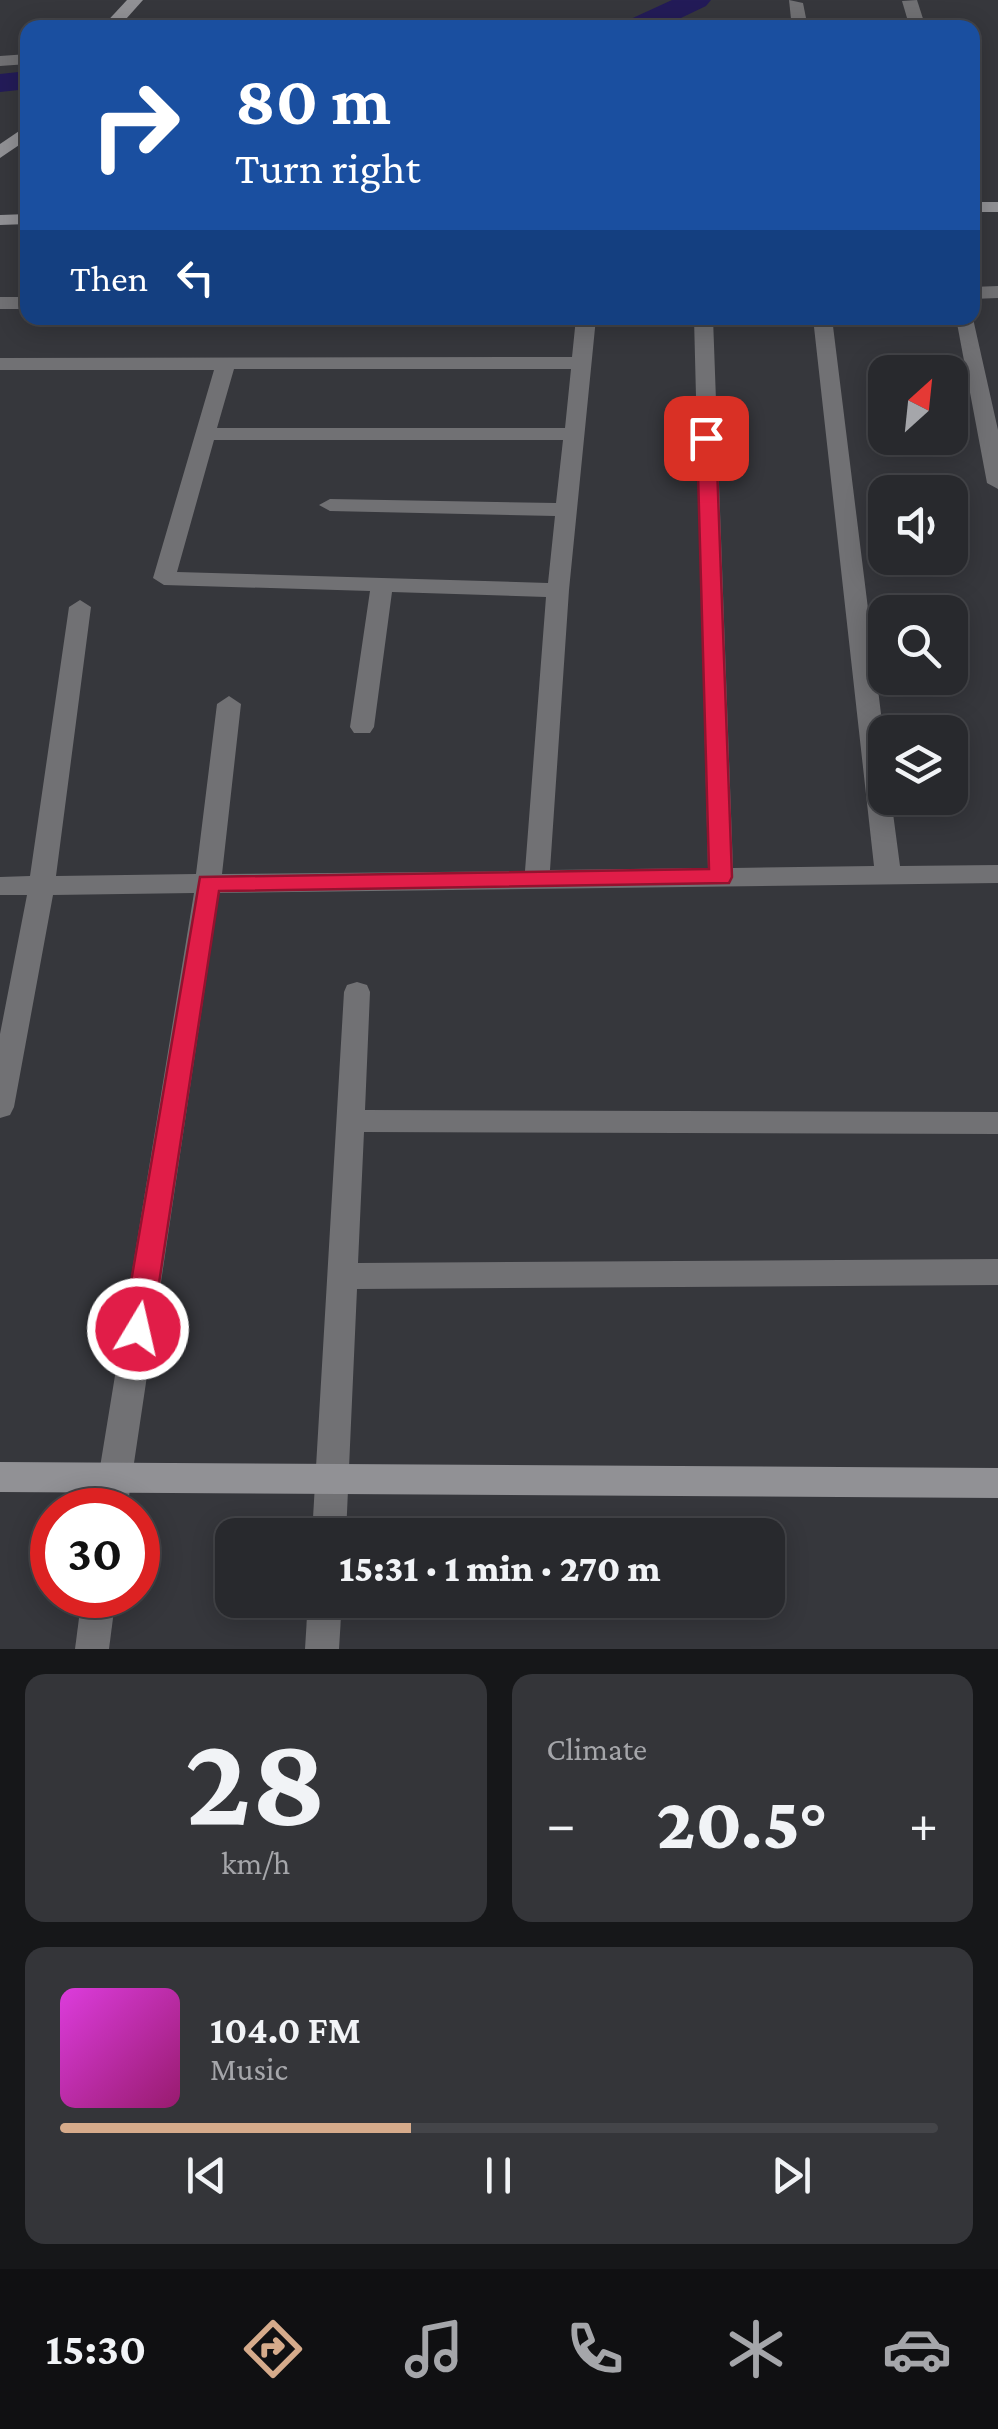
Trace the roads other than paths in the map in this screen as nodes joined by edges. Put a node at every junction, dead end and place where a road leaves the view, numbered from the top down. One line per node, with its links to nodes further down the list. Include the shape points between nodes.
1 (134, 0): 3 (street)
2 (795, 3): 4 (street)
3 (116, 20)
4 (798, 20)
5 (20, 137): 6 (street)
6 (0, 153)
7 (585, 325): 11 (street)
8 (702, 325): 26 (street)
9 (824, 325): 25 (street)
10 (967, 325): 16 (street)
11 (581, 363): 13 (street); 15 (street)
12 (0, 364): 13 (street)
13 (224, 365): 14 (street)
14 (205, 434): 15 (street); 19 (street, via 164,578)
15 (574, 434): 18 (street)
16 (998, 482)
17 (330, 505): 18 (street)
18 (566, 510): 20 (street)
19 (382, 584): 20 (street); 23 (street)
20 (558, 590): 27 (street)
21 (80, 607): 29 (street)
22 (229, 704): 28 (street)
23 (362, 727)
24 (998, 874): 25 (street)
25 (888, 875): 26 (street)
26 (721, 877): 27 (street)
27 (537, 879): 28 (street)
28 (208, 883): 29 (street); 41 (street)
29 (42, 885): 30 (street); 32 (street)
30 (0, 886)
31 (357, 992): 33 (street)
32 (0, 1107)
33 (350, 1121): 34 (street); 36 (street)
34 (998, 1123)
35 (998, 1272): 36 (street)
36 (343, 1276): 38 (street)
37 (0, 1477): 40 (street)
38 (332, 1479): 39 (street); 42 (street); 43 (street)
39 (998, 1483)
40 (72, 1488)
41 (113, 1488)
42 (160, 1491)
43 (329, 1518)
44 (96, 1618): 46 (street)
45 (323, 1618): 47 (street)
46 (92, 1649)
47 (322, 1649)

